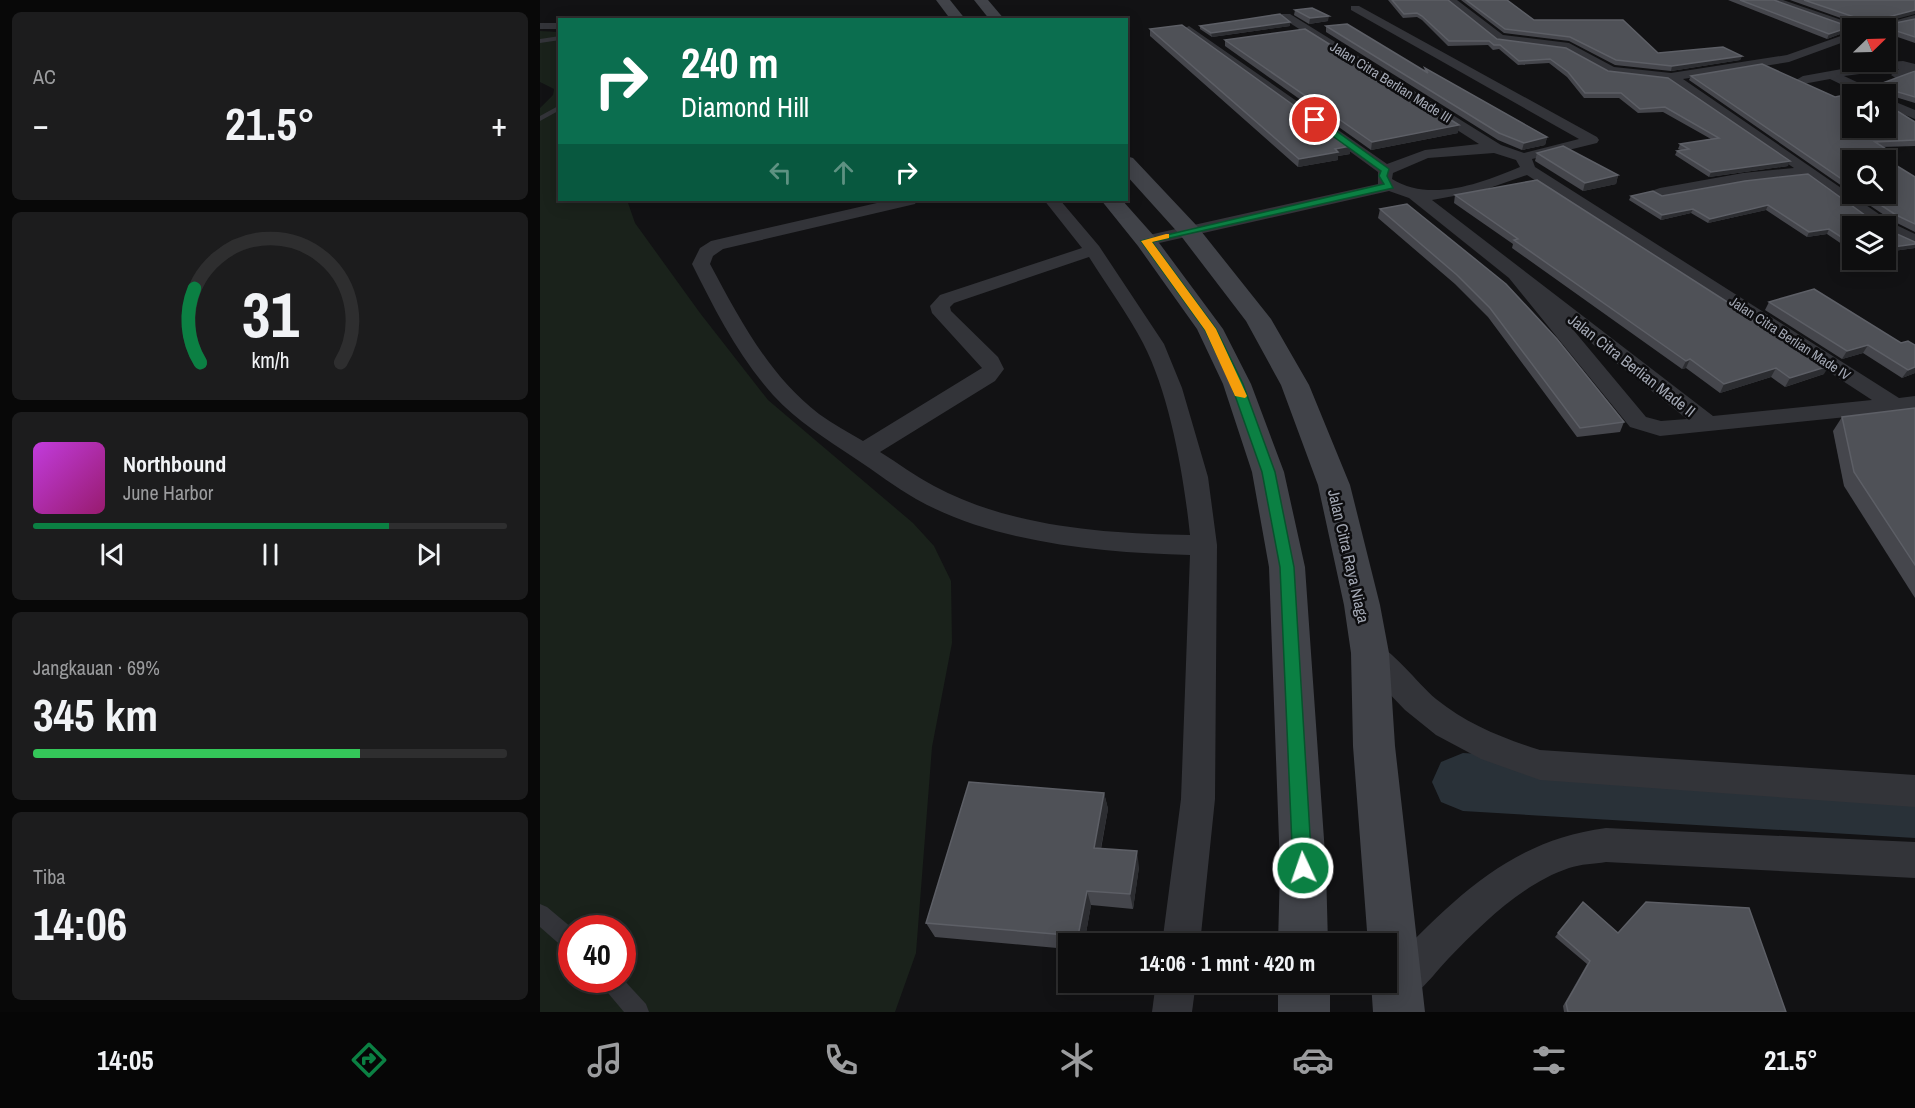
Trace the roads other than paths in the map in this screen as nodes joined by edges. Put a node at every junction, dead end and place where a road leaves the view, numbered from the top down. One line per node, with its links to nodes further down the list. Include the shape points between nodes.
1 (943, 0): 7 (street)
2 (981, 0): 8 (street)
3 (1450, 0): 25 (street, via 1500,38 1569,47 1611,70)
4 (1772, 0): 12 (street)
5 (1355, 8): 9 (street)
6 (1286, 16): 18 (street, Jalan Citra Berlian Made III)
7 (957, 18)
8 (996, 18)
9 (1376, 20): 11 (street); 35 (street, via 1593,140)
10 (1912, 21): 13 (street)
11 (1353, 23)
12 (1842, 23)
13 (1896, 24)
14 (540, 26): 15 (street)
15 (558, 26)
16 (1331, 27): 18 (street)
17 (1190, 29): 24 (street)
18 (1308, 30): 19 (street); 34 (street, Jalan Citra Berlian Made III)
19 (1286, 33)
20 (558, 38): 23 (lane)
21 (1842, 39): 25 (street, via 1789,58)
22 (1231, 40): 24 (street)
23 (540, 41)
24 (1209, 44): 38 (street)
25 (1671, 76): 37 (street)
26 (1834, 76): 27 (street); 28 (street, via 1873,68); 29 (street)
27 (1803, 80)
28 (1915, 80)
29 (1850, 84)
30 (1896, 107): 32 (street)
31 (558, 108): 33 (lane)
32 (1912, 115)
33 (540, 119)
34 (1496, 148): 35 (street, Jalan Citra Berlian Made IV); 38 (street, via 1428,153 1397,163)
35 (1524, 163): 40 (street, via 1477,188); 53 (street, Jalan Citra Berlian Made IV)
36 (1128, 164): 47 (street, Jalan Citra Raya Niaga)
37 (1809, 171): 39 (street); 46 (street)
38 (1388, 178): 40 (street); 47 (street)
39 (1660, 193)
40 (1414, 194): 52 (street, Jalan Citra Berlian Made II)
41 (853, 201): 45 (street)
42 (905, 201): 55 (street, via 717,245 708,249 701,264 737,334 780,389 810,418)
43 (1053, 201): 51 (street)
44 (1112, 201): 49 (street)
45 (820, 204)
46 (1870, 216)
47 (1189, 231): 49 (street); 57 (street, Jalan Citra Raya Niaga, via 1258,319 1295,384 1334,485)
48 (1896, 233): 50 (street)
49 (1146, 241): 63 (street, via 1210,329 1237,384 1269,472 1287,567)
50 (1915, 241)
51 (1093, 250): 55 (street, via 947,298 940,306 942,313 993,369); 56 (street, via 1154,344 1171,388 1196,477)
52 (1516, 274): 54 (street, Jalan Citra Berlian Made II); 54 (street, Jalan Citra Berlian Made II, via 1638,422 1660,429)
53 (1905, 404): 54 (street, Jalan Citra Berlian Made IV)
54 (1709, 425)
55 (862, 452): 56 (street, via 926,493 974,513 1026,528 1129,544)
56 (1204, 545): 62 (street, via 1198,800)
57 (1370, 653): 58 (street, via 1420,704 1448,726 1499,753 1540,765); 67 (street, Jalan Citra Raya Niaga, via 1374,746)
58 (1915, 791)
59 (1915, 860): 67 (street, via 1606,845 1566,851 1508,879 1472,910)
60 (540, 914): 61 (lane)
61 (558, 930)
62 (1182, 933)
63 (1303, 933)
64 (621, 993): 68 (lane)
65 (1175, 993): 69 (street)
66 (1304, 993): 70 (street)
67 (1398, 999)
68 (638, 1012)
69 (1172, 1012)
70 (1304, 1012)

